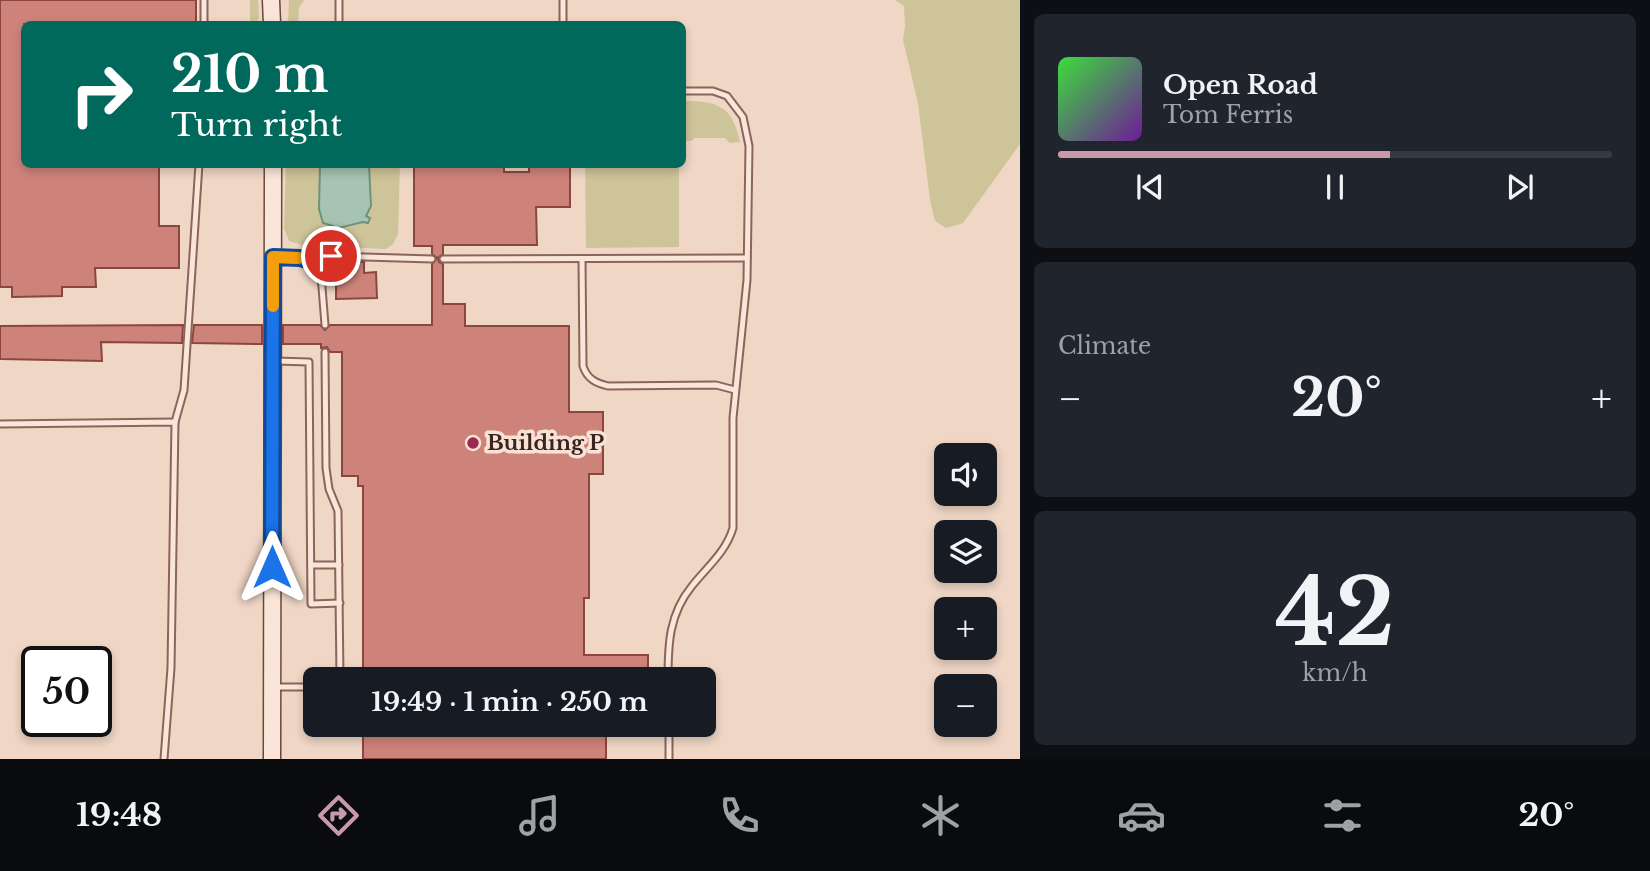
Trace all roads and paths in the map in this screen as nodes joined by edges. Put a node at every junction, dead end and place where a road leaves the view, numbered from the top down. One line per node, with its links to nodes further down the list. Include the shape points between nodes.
1 (204, 0): 5 (lane)
2 (271, 0): 6 (main road)
3 (339, 0): 7 (lane)
4 (563, 0): 8 (lane)
5 (204, 21)
6 (272, 21)
7 (339, 21)
8 (563, 21)
9 (686, 91): 14 (lane, via 727,96 743,117 749,146)
10 (199, 168): 24 (lane, via 184,390)
11 (273, 168): 12 (main road)
12 (273, 257): 18 (lane); 22 (main road)
13 (344, 257): 15 (lane); 18 (lane, via 331,256); 19 (lane)
14 (747, 258): 17 (lane); 23 (lane)
15 (432, 259)
16 (443, 259): 17 (lane)
17 (582, 259): 23 (lane, via 583,366 590,379 608,386 716,385)
18 (322, 265): 19 (lane)
19 (322, 285): 20 (lane)
20 (325, 325)
21 (325, 352): 27 (lane, via 326,468 338,511)
22 (273, 361): 26 (lane, via 309,362); 31 (main road)
23 (735, 390): 30 (lane, via 733,528 724,548 678,607 669,634)
24 (174, 422): 25 (lane); 34 (lane, via 171,668)
25 (0, 424)
26 (311, 565): 27 (lane); 28 (lane, via 311,604)
27 (339, 565): 28 (lane)
28 (340, 603): 29 (lane)
29 (340, 667)
30 (668, 667)
31 (272, 687): 32 (lane); 35 (main road)
32 (303, 687)
33 (669, 737): 36 (lane)
34 (164, 759)
35 (272, 759)
36 (669, 759)

